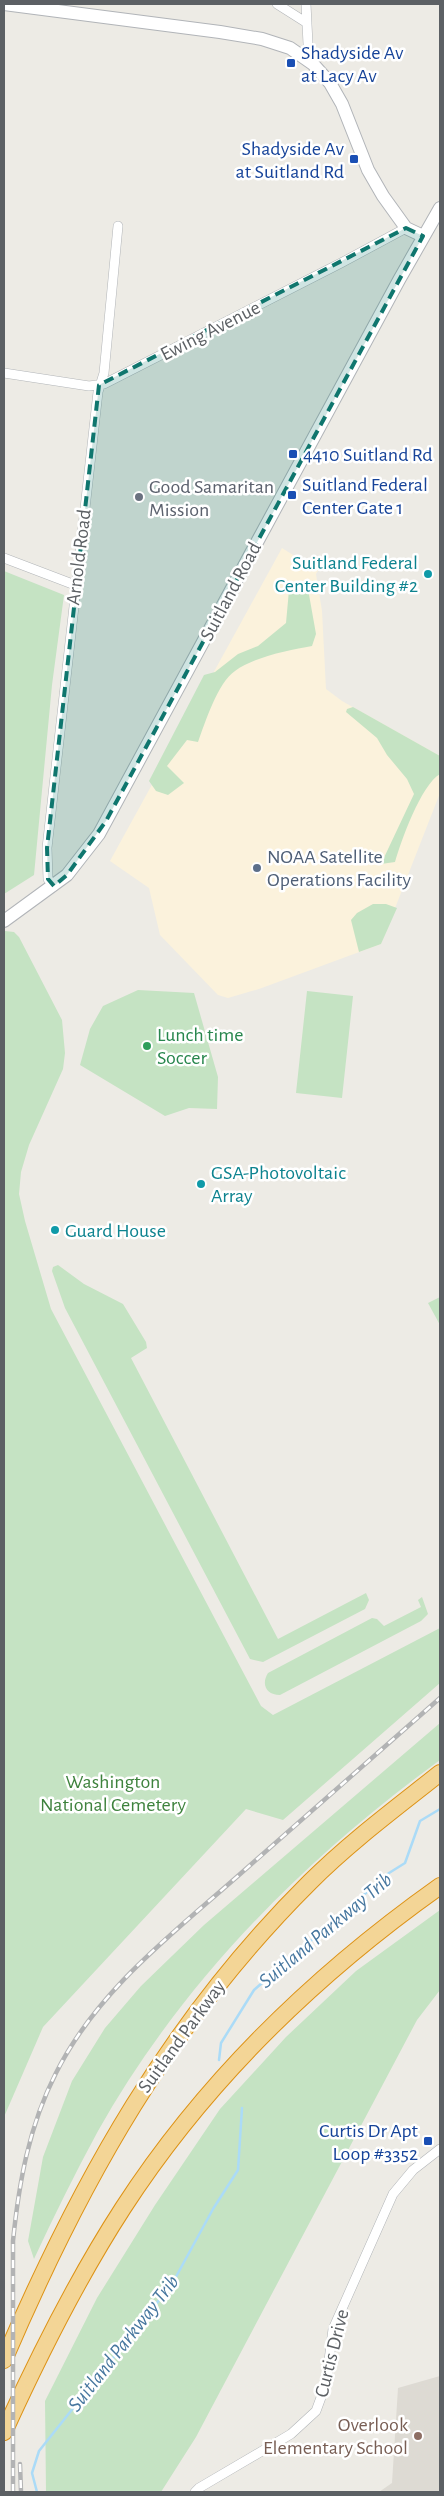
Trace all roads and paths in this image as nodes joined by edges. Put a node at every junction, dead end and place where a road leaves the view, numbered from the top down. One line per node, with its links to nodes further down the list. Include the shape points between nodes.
1 (4, 4): 5 (main road, via 262,38 282,44)
2 (276, 4): 4 (street)
3 (306, 4): 4 (street)
4 (307, 24): 5 (street)
5 (313, 64): 8 (main road, via 336,92 373,180)
6 (440, 208): 9 (main road, Suitland Road)
7 (118, 226): 11 (street, Arnold Road, via 104,373)
8 (406, 228): 9 (main road); 11 (street, Ewing Avenue)
9 (423, 236): 14 (main road, Suitland Road, via 106,821 81,859)
10 (4, 373): 11 (street, Ewing Avenue)
11 (99, 385): 13 (street, Arnold Road)
12 (4, 558): 13 (street)
13 (75, 585): 14 (street, Arnold Road, via 47,848 48,879)
14 (54, 886): 15 (main road, Suitland Road)
15 (4, 921)
16 (440, 1773): 19 (highway, Suitland Parkway, via 311,1881 241,1956 185,2026 106,2150 47,2264)
17 (440, 1886): 20 (highway, via 360,1947 289,2009 239,2059 178,2130 98,2247)
18 (440, 2149): 21 (street, Curtis Drive, via 413,2170 394,2194 333,2329 326,2384 316,2411 291,2434)
19 (4, 2360)
20 (4, 2432)
21 (195, 2492)

